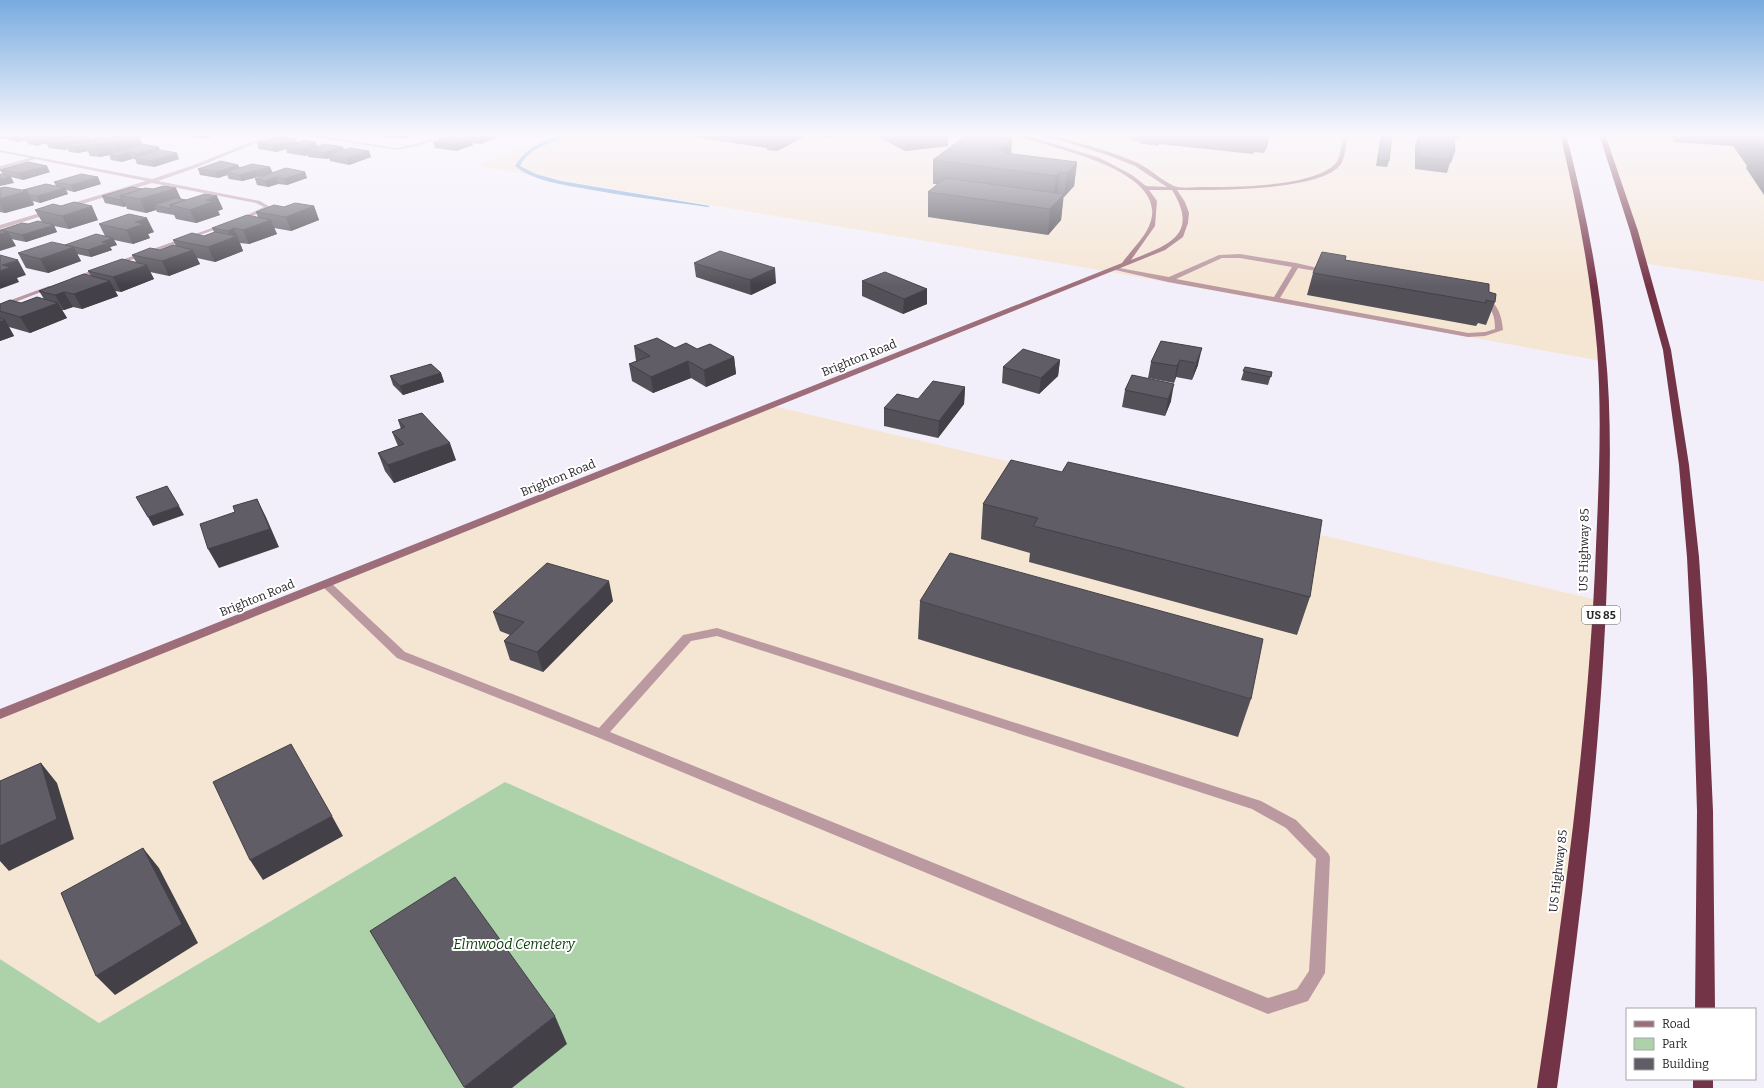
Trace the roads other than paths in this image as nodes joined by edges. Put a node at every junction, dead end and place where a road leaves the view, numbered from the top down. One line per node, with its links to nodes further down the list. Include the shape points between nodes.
1 (137, 185): 10 (street)
2 (169, 185): 18 (street, via 258,202 267,207 245,218)
3 (1141, 185): 8 (main road)
4 (1168, 185): 9 (main road)
5 (1266, 185): 9 (main road)
6 (1575, 185): 27 (highway, US Highway 85 / US 85, via 1599,321 1604,396 1601,609 1588,782)
7 (1619, 185): 26 (highway, via 1667,350 1684,465 1693,557 1700,678 1705,811)
8 (1145, 188): 9 (main road); 13 (main road, via 1154,201 1152,226)
9 (1173, 188): 13 (main road, Brighton Road, via 1186,213 1182,236 1163,249)
10 (60, 208)
11 (52, 211): 12 (street)
12 (0, 227)
13 (1125, 264): 15 (main road, Brighton Road)
14 (1296, 266): 16 (street); 17 (street, via 1240,256 1221,256); 21 (street)
15 (1114, 269): 17 (street); 23 (main road, Brighton Road)
16 (1334, 272)
17 (1168, 280): 21 (street)
18 (67, 282)
19 (59, 284): 22 (street)
20 (1477, 299): 21 (street, via 1492,306 1499,315 1499,330 1485,334 1468,334)
21 (1275, 300)
22 (0, 306)
23 (326, 584): 24 (main road, Brighton Road); 25 (street, via 401,655)
24 (0, 714)
25 (601, 734): 25 (street, via 1268,1006 1302,995 1317,973 1323,857 1291,824 1256,805 717,632 687,638)
26 (1705, 1008)
27 (1548, 1088)

